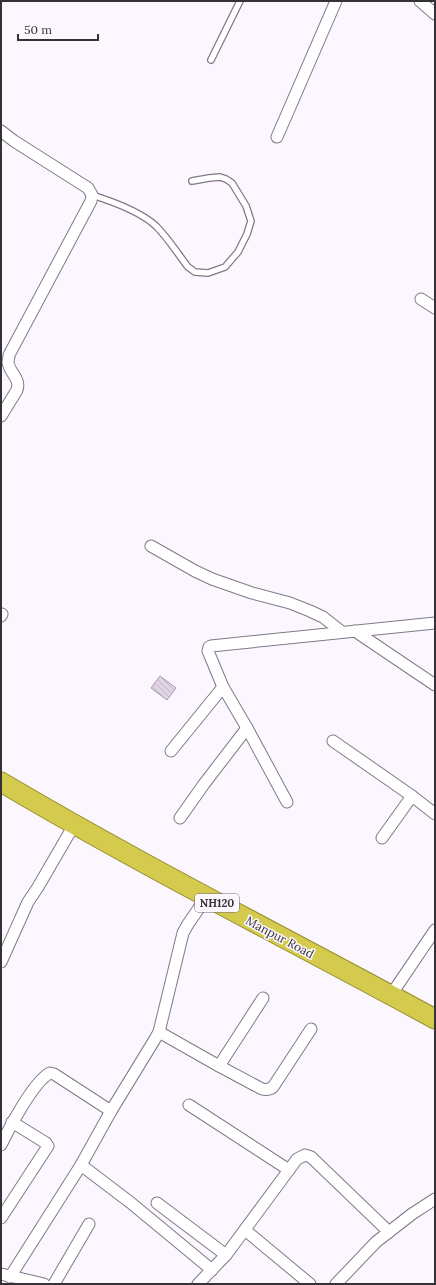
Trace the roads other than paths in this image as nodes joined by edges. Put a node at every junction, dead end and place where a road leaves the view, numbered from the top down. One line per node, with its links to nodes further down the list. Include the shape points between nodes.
1 (240, 1): 5 (lane)
2 (336, 1): 7 (street)
3 (420, 1): 4 (street)
4 (435, 14)
5 (211, 60)
6 (1, 131): 9 (street, via 88,188)
7 (277, 137)
8 (192, 181): 9 (lane, via 220,177 232,183 246,206 251,221 238,252 231,261 208,273 195,272 188,267 156,226 148,220 111,201)
9 (92, 195): 12 (street, via 9,355 8,362 19,386)
10 (421, 299): 11 (street)
11 (435, 308)
12 (1, 416)
13 (151, 546): 16 (street, via 212,579 310,611 323,617)
14 (435, 623): 15 (street)
15 (355, 631): 16 (street); 17 (street)
16 (342, 632): 18 (street, via 211,646 208,651)
17 (435, 685)
18 (223, 687): 19 (street); 21 (street)
19 (247, 728): 24 (street); 26 (street)
20 (333, 741): 23 (street)
21 (171, 751)
22 (1, 782): 27 (highway, Manpur Road / NH120)
23 (412, 796): 25 (street); 28 (street)
24 (287, 802)
25 (435, 814)
26 (180, 818)
27 (74, 825): 29 (highway, Manpur Road / NH120); 31 (street, via 28,902)
28 (382, 838)
29 (206, 898): 32 (highway, Manpur Road / NH120); 36 (street, via 183,933)
30 (435, 930): 32 (street)
31 (1, 962)
32 (391, 995): 34 (highway, Manpur Road / NH120)
33 (263, 998): 37 (street)
34 (435, 1019)
35 (311, 1029): 37 (street, via 271,1089 262,1088)
36 (158, 1032): 37 (street); 39 (street)
37 (219, 1066)
38 (189, 1105): 43 (street)
39 (111, 1111): 40 (street, via 50,1073 42,1078); 42 (street)
40 (12, 1122): 41 (street); 46 (street, via 48,1146)
41 (1, 1145)
42 (81, 1165): 51 (street); 52 (street)
43 (289, 1170): 48 (street); 49 (street, via 301,1157 311,1157)
44 (435, 1199): 49 (street)
45 (157, 1202): 50 (street)
46 (1, 1218)
47 (90, 1224): 54 (street)
48 (245, 1230): 50 (street); 56 (street)
49 (389, 1232): 57 (street)
50 (226, 1255): 51 (street)
51 (212, 1270): 55 (street)
52 (6, 1276): 53 (street)
53 (44, 1284)
54 (54, 1284)
55 (198, 1284)
56 (310, 1284)
57 (336, 1284)

